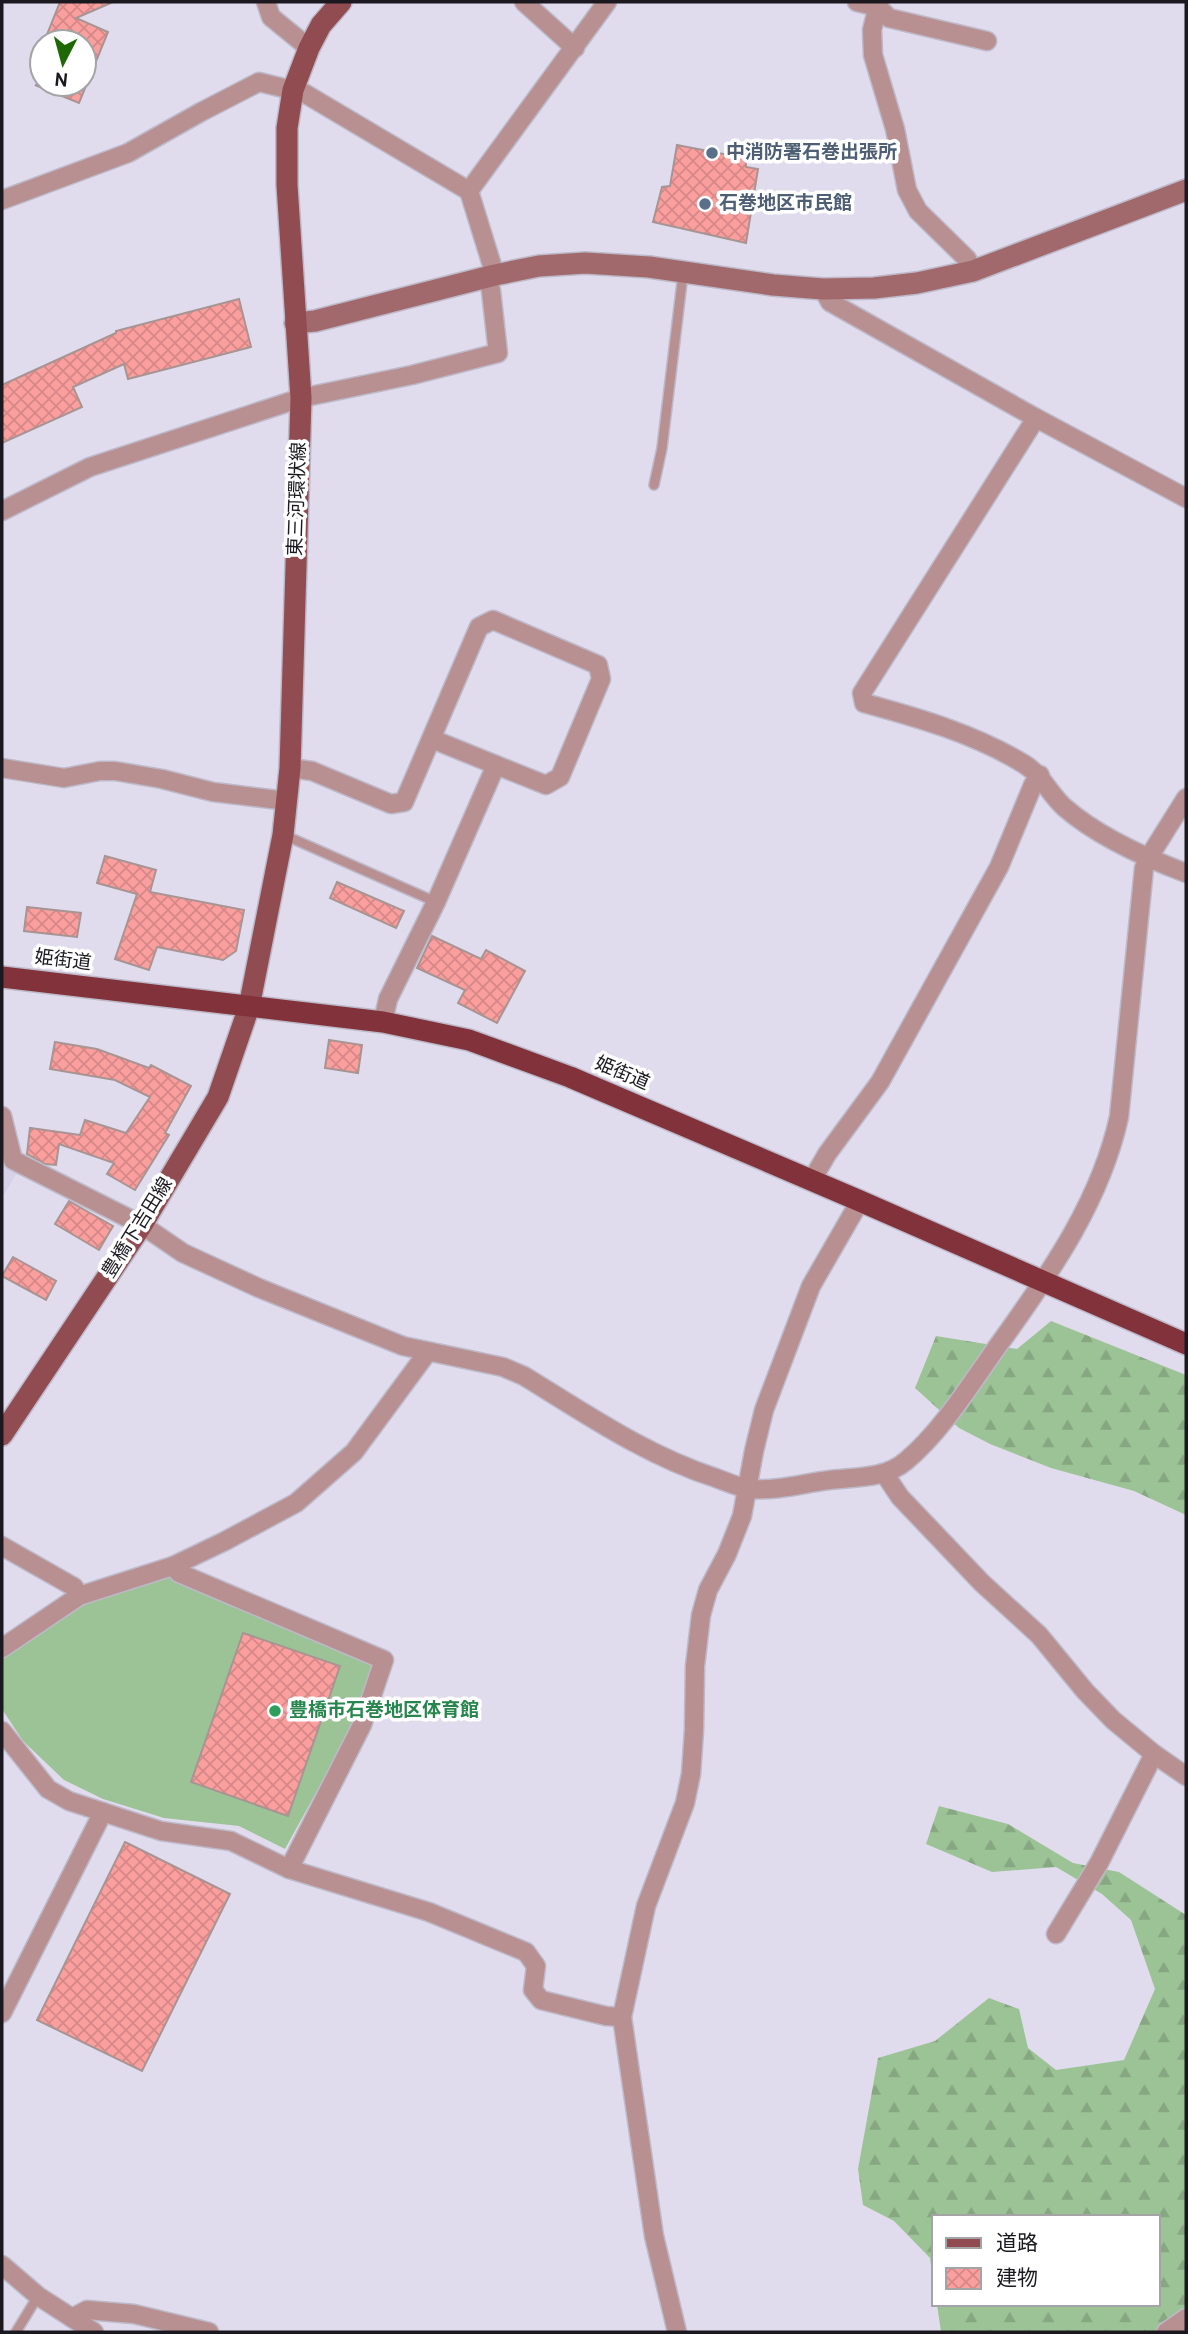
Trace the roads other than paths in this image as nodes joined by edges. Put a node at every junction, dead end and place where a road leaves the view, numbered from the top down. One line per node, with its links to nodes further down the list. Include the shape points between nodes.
1 (266, 2): 8 (street, via 271,17)
2 (341, 2): 8 (main road, 東三河環状線)
3 (524, 2): 9 (street)
4 (607, 2): 9 (street)
5 (857, 2): 6 (street)
6 (878, 4): 7 (street, via 889,18); 14 (street, via 873,55 908,190 918,211 967,259)
7 (987, 41)
8 (309, 48): 10 (main road, 東三河環状線)
9 (575, 48): 12 (street)
10 (293, 90): 12 (street); 13 (street, via 259,82 128,153); 18 (main road, 東三河環状線, via 287,128 287,185)
11 (1186, 190): 14 (street)
12 (469, 191): 16 (street)
13 (2, 200)
14 (973, 271): 17 (street, via 917,283)
15 (683, 272): 16 (street, via 585,263); 17 (street); 21 (lane)
16 (491, 276): 18 (street); 19 (street, via 498,353)
17 (823, 289): 20 (street, via 830,302)
18 (295, 323): 19 (main road, 東三河環状線)
19 (301, 398): 23 (street, via 90,467); 27 (main road, 東三河環状線)
20 (1035, 418): 22 (street); 28 (street, via 862,693 863,703 966,735)
21 (654, 485)
22 (1186, 498)
23 (2, 511)
24 (432, 739): 25 (street); 25 (street, via 479,626 494,620 598,665 601,679 560,777 546,785); 27 (street, via 404,802 391,804 312,771)
25 (496, 765): 34 (street)
26 (2, 768): 30 (street, via 64,778 115,771 213,792)
27 (290, 768): 30 (main road, 東三河環状線)
28 (1040, 775): 32 (street, via 1059,803 1079,820); 39 (street, via 999,867 880,1082)
29 (1186, 798): 32 (street)
30 (287, 801): 31 (main road, 東三河環状線)
31 (283, 835): 34 (lane); 36 (main road, 東三河環状線)
32 (1149, 857): 33 (street); 42 (street, via 1144,868 1112,1148 1068,1243)
33 (1186, 873)
34 (436, 902): 37 (street, via 388,999)
35 (2, 977): 36 (highway, 姫街道)
36 (249, 1007): 37 (highway, 姫街道); 41 (main road, 豊橋下吉田線, via 218,1097)
37 (383, 1022): 39 (highway, 姫街道, via 469,1040 570,1077)
38 (2, 1116): 41 (street, via 13,1160)
39 (813, 1180): 40 (highway, 姫街道)
40 (860, 1201): 42 (highway, 姫街道); 47 (street, via 811,1286 764,1410)
41 (142, 1225): 44 (street, via 183,1253 259,1288); 45 (main road, 豊橋下吉田線)
42 (1044, 1282): 43 (highway, 姫街道); 46 (street, via 943,1422 906,1462)
43 (1186, 1344)
44 (427, 1353): 47 (street, via 503,1367 649,1451); 49 (street, via 354,1452 296,1503)
45 (2, 1435)
46 (888, 1473): 47 (street); 53 (street, via 900,1497 1039,1635 1113,1720)
47 (748, 1489): 59 (street, via 742,1516 701,1615 691,1774 685,1803 646,1906)
48 (2, 1546): 50 (street, via 74,1587)
49 (173, 1566): 50 (street); 56 (street, via 179,1573 384,1660 362,1725)
50 (79, 1596): 51 (street)
51 (2, 1648)
52 (2, 1731): 55 (street, via 48,1789)
53 (1154, 1754): 54 (street); 57 (street, via 1099,1863)
54 (1186, 1776)
55 (103, 1812): 56 (street, via 161,1831 231,1841); 58 (street)
56 (289, 1869): 59 (street, via 429,1912 526,1952 536,1966 533,1990 541,2000)
57 (1056, 1934)
58 (2, 2013)
59 (622, 2017): 67 (street, via 654,2236)
60 (2, 2265): 61 (street)
61 (38, 2296): 62 (street); 64 (lane)
62 (72, 2318): 65 (street); 66 (street, via 88,2310 134,2314)
63 (1186, 2318): 68 (street)
64 (16, 2332)
65 (94, 2332)
66 (209, 2332)
67 (677, 2332)
68 (1166, 2332)

